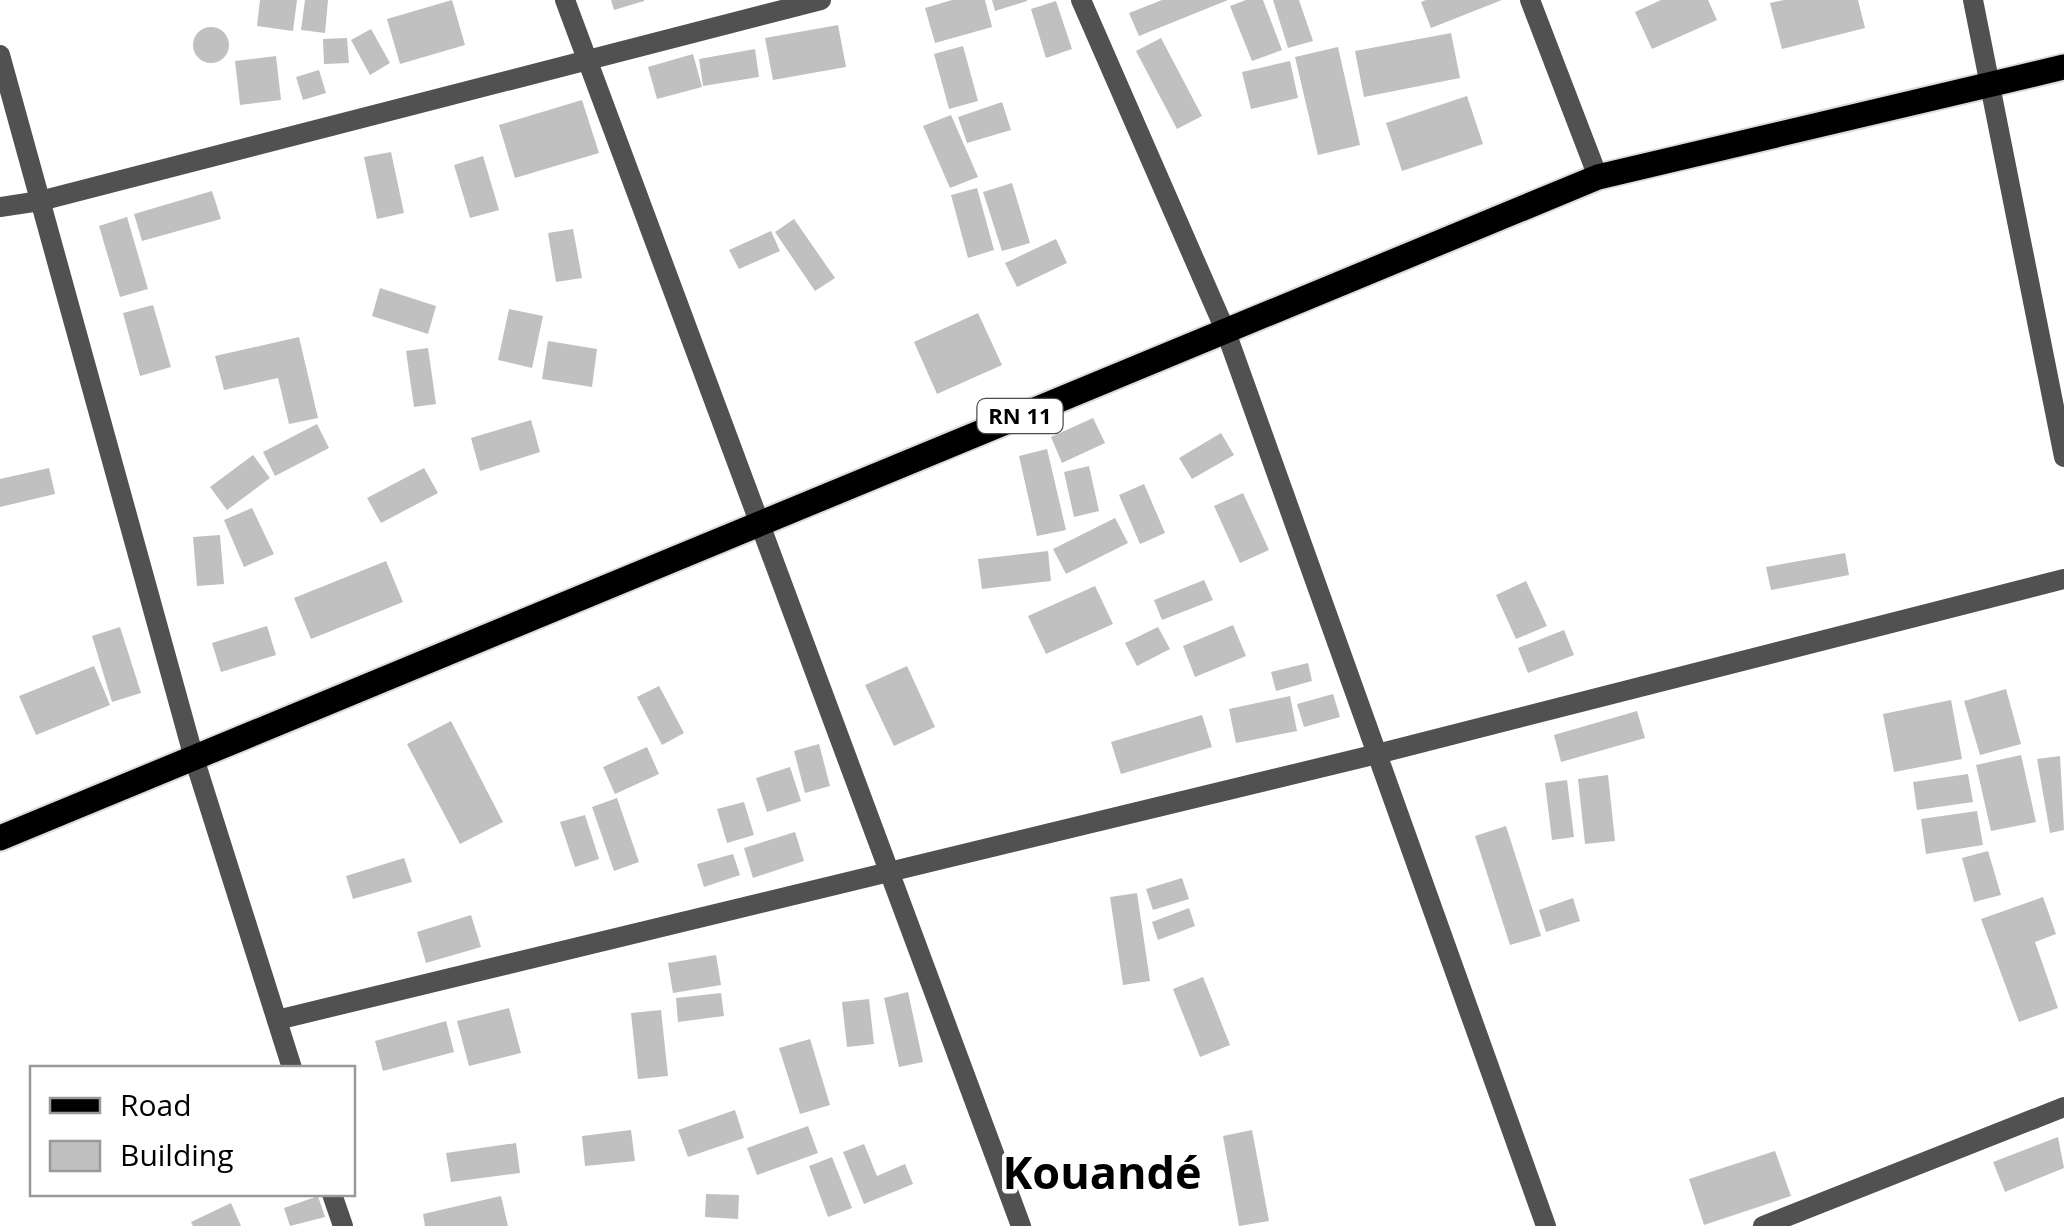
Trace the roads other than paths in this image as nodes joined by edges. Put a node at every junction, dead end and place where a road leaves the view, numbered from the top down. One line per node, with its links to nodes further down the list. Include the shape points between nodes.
1 (566, 0): 7 (street)
2 (821, 0): 7 (street)
3 (1082, 0): 13 (street)
4 (1530, 0): 10 (street)
5 (1973, 0): 9 (street)
6 (0, 55): 11 (street)
7 (588, 60): 11 (street); 15 (street)
8 (2064, 66): 9 (main road, RN 11)
9 (1991, 84): 10 (main road, RN 11); 14 (street)
10 (1598, 178): 13 (main road, RN 11)
11 (40, 201): 12 (street); 18 (street)
12 (0, 208)
13 (1226, 332): 15 (main road, RN 11); 17 (street)
14 (2064, 456)
15 (760, 524): 18 (main road, RN 11); 20 (street)
16 (2064, 579): 17 (street)
17 (1377, 754): 20 (street); 27 (street)
18 (194, 758): 19 (main road, RN 11); 21 (street)
19 (0, 838)
20 (889, 872): 21 (street); 26 (street)
21 (277, 1020): 22 (street)
22 (291, 1066)
23 (2064, 1108): 28 (street)
24 (333, 1196): 25 (street)
25 (343, 1226)
26 (1020, 1226)
27 (1546, 1226)
28 (1763, 1226)

